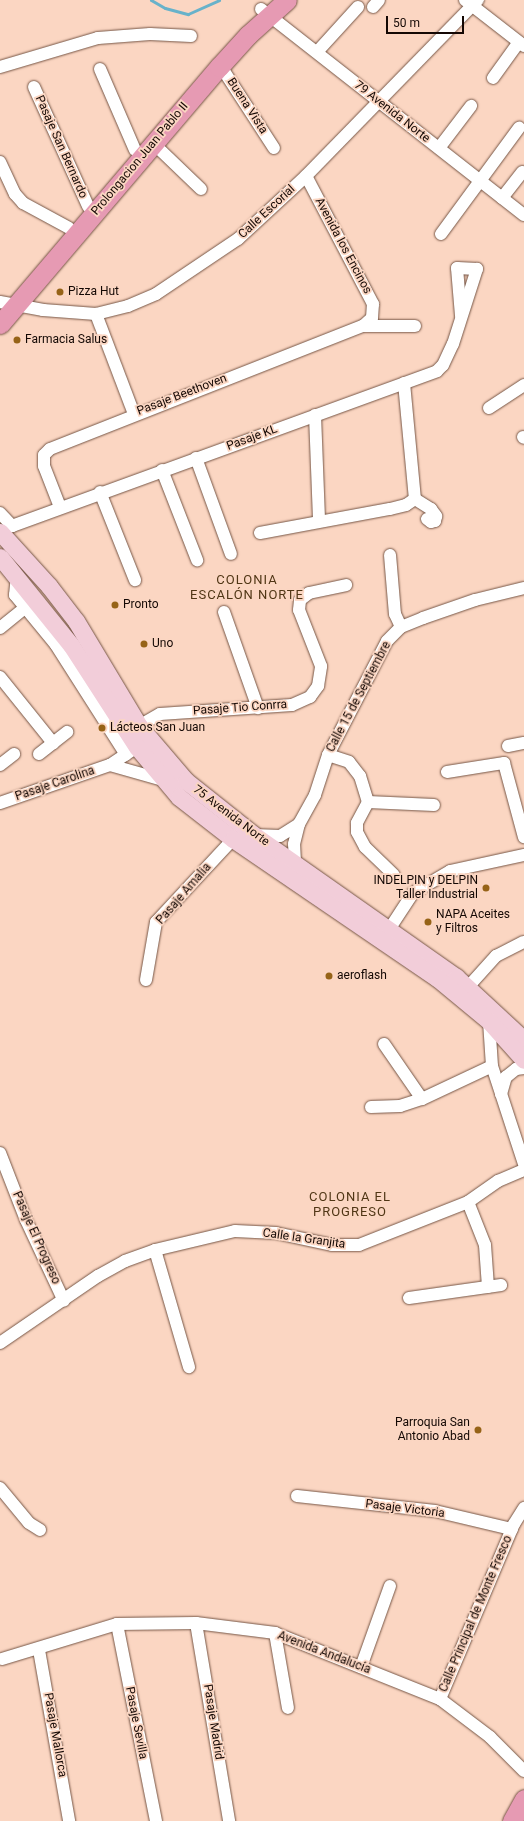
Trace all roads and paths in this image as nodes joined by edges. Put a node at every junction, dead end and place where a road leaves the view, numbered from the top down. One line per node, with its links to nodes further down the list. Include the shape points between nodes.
1 (287, 0): 4 (main road, Prolongacion Juan Pablo II)
2 (472, 2): 6 (street); 13 (street, Calle Escorial)
3 (358, 7): 7 (street)
4 (267, 8): 7 (street, 79 Avenida Norte); 8 (main road, Prolongacion Juan Pablo II); 19 (main road, Prolongacion Juan Pablo II, via 223,44)
5 (191, 36): 9 (street, via 150,34 98,38)
6 (521, 44): 11 (street)
7 (317, 52): 13 (street, 79 Avenida Norte)
8 (220, 65): 16 (main road, Prolongacion Juan Pablo II); 17 (street, Buena Vista)
9 (0, 67)
10 (100, 69): 19 (street)
11 (493, 78)
12 (34, 87): 26 (street, Pasaje San Bernardo)
13 (379, 101): 18 (street, 79 Avenida Norte); 22 (street, Calle Escorial)
14 (471, 106): 18 (street)
15 (519, 128): 23 (street)
16 (154, 144): 24 (street); 30 (main road, Prolongacion Juan Pablo II)
17 (274, 148)
18 (439, 148): 23 (street, 79 Avenida Norte)
19 (134, 150): 26 (main road, Prolongacion Juan Pablo II)
20 (0, 162): 28 (street, via 18,198 30,208)
21 (522, 172): 25 (street)
22 (306, 176): 31 (street, Calle Escorial, via 238,239 162,290 128,306); 33 (street, Avenida los Encinos, via 373,304)
23 (480, 180): 25 (street, 79 Avenida Norte); 29 (street)
24 (201, 189)
25 (502, 198): 27 (street, 79 Avenida Norte)
26 (88, 206): 28 (main road, Prolongacion Juan Pablo II)
27 (524, 215)
28 (62, 224): 30 (main road, Prolongacion Juan Pablo II)
29 (441, 234)
30 (5, 304): 31 (street, Calle Escorial); 34 (main road, Prolongacion Juan Pablo II)
31 (96, 314): 39 (street)
32 (461, 316): 36 (street, Pasaje KL, via 443,365 437,371)
33 (368, 322): 35 (street); 39 (street, Pasaje Beethoven)
34 (0, 324)
35 (415, 326)
36 (404, 383): 40 (street, Pasaje KL); 44 (street)
37 (524, 385): 38 (street)
38 (489, 408)
39 (134, 414): 45 (street, Pasaje Beethoven, via 50,449 44,455 44,466)
40 (315, 415): 41 (street, Pasaje KL); 48 (street)
41 (196, 458): 42 (street, Pasaje KL); 51 (street)
42 (162, 470): 43 (street, Pasaje KL); 54 (street)
43 (100, 492): 45 (street, Pasaje KL); 56 (street)
44 (415, 499): 47 (street, via 431,509 436,516 432,522); 48 (street, via 401,506)
45 (60, 506): 46 (street, Pasaje KL, via 12,526)
46 (0, 513)
47 (427, 519)
48 (319, 521): 50 (street)
49 (0, 532): 65 (main road, 75 Avenida Norte, via 49,586 76,621)
50 (260, 533)
51 (231, 554)
52 (390, 555): 61 (street, via 395,614)
53 (0, 557): 55 (main road, 75 Avenida Norte)
54 (196, 560)
55 (16, 576): 59 (street, via 15,595); 70 (main road, 75 Avenida Norte, via 71,645)
56 (135, 580)
57 (346, 585): 64 (street, Pasaje Tio Conrra, via 309,593 300,600 298,610 321,666 321,675 314,692 301,702)
58 (524, 588): 61 (street, Calle 15 de Septiembre, via 474,600)
59 (25, 608): 62 (street); 70 (street, via 56,645)
60 (224, 612): 64 (street)
61 (401, 627): 73 (street, Calle 15 de Septiembre, via 387,641)
62 (0, 628)
63 (0, 677): 67 (street)
64 (258, 708): 65 (street, Pasaje Tio Conrra, via 160,714)
65 (139, 726): 82 (main road, 75 Avenida Norte, via 186,781)
66 (67, 732): 67 (street)
67 (53, 743): 72 (street)
68 (524, 743): 69 (street)
69 (508, 746)
70 (131, 751): 75 (street, Pasaje Carolina); 77 (main road, 75 Avenida Norte)
71 (14, 754): 74 (street)
72 (39, 754)
73 (328, 755): 78 (street, via 349,762 360,776); 81 (street, Calle 15 de Septiembre, via 315,795)
74 (0, 765)
75 (110, 765): 77 (street, Pasaje Carolina); 79 (street, Pasaje Carolina)
76 (447, 772): 83 (street, via 504,763)
77 (163, 780): 84 (main road, 75 Avenida Norte, via 180,797)
78 (368, 802): 80 (street); 87 (street, via 357,823 357,832 365,847)
79 (0, 803)
80 (434, 805)
81 (299, 824): 82 (street, Calle 15 de Septiembre, via 280,836); 86 (street, Calle 15 de Septiembre, via 294,844)
82 (254, 835): 86 (main road, 75 Avenida Norte)
83 (524, 837)
84 (234, 839): 90 (street, Pasaje Amalia, via 156,922); 92 (main road, 75 Avenida Norte, via 395,947)
85 (524, 855): 88 (street, via 450,871 413,894)
86 (295, 862): 88 (main road, 75 Avenida Norte)
87 (394, 875)
88 (390, 928): 91 (main road, 75 Avenida Norte)
89 (524, 942): 91 (street, via 496,956)
90 (146, 980)
91 (468, 987): 93 (main road, 75 Avenida Norte)
92 (489, 1021): 95 (main road, 75 Avenida Norte); 96 (street)
93 (524, 1040)
94 (384, 1044): 99 (street)
95 (524, 1060)
96 (492, 1066): 98 (street); 99 (street)
97 (524, 1068): 98 (street, via 516,1069 506,1077)
98 (500, 1094): 102 (street)
99 (422, 1099): 100 (street, via 400,1106)
100 (371, 1107)
101 (0, 1153): 109 (street, Pasaje El Progreso, via 26,1220)
102 (524, 1164)
103 (524, 1170): 104 (street, Calle la Granjita, via 498,1181)
104 (468, 1202): 105 (street, Calle la Granjita, via 359,1245 332,1245 276,1233 235,1232); 107 (street, via 485,1245)
105 (155, 1250): 109 (street, Calle la Granjita, via 125,1261 98,1276); 111 (street)
106 (501, 1285): 107 (street)
107 (488, 1287): 108 (street)
108 (409, 1298)
109 (64, 1301): 110 (street, Calle la Granjita, via 34,1318)
110 (0, 1343)
111 (189, 1367)
112 (0, 1488): 116 (street, via 29,1523)
113 (297, 1496): 115 (street, Pasaje Victoria, via 435,1511)
114 (524, 1508): 115 (street, Calle Principal de Monte Fresco)
115 (512, 1529): 124 (street, Calle Principal de Monte Fresco)
116 (40, 1530)
117 (390, 1586): 123 (street)
118 (196, 1623): 119 (street, Avenida Andalucía); 120 (street, Avenida Andalucía); 130 (street, Pasaje Madrid)
119 (117, 1624): 121 (street, Avenida Andalucía); 129 (street, Pasaje Sevilla)
120 (275, 1633): 123 (street, Avenida Andalucía); 125 (street)
121 (39, 1650): 122 (street, Avenida Andalucía); 128 (street, Pasaje Mallorca)
122 (2, 1659)
123 (361, 1667): 124 (street, Avenida Andalucía)
124 (440, 1699): 126 (street, Avenida Andalucía, via 490,1737)
125 (288, 1708)
126 (524, 1771)
127 (524, 1799): 131 (main road)
128 (69, 1821)
129 (156, 1821)
130 (229, 1821)
131 (512, 1821)

